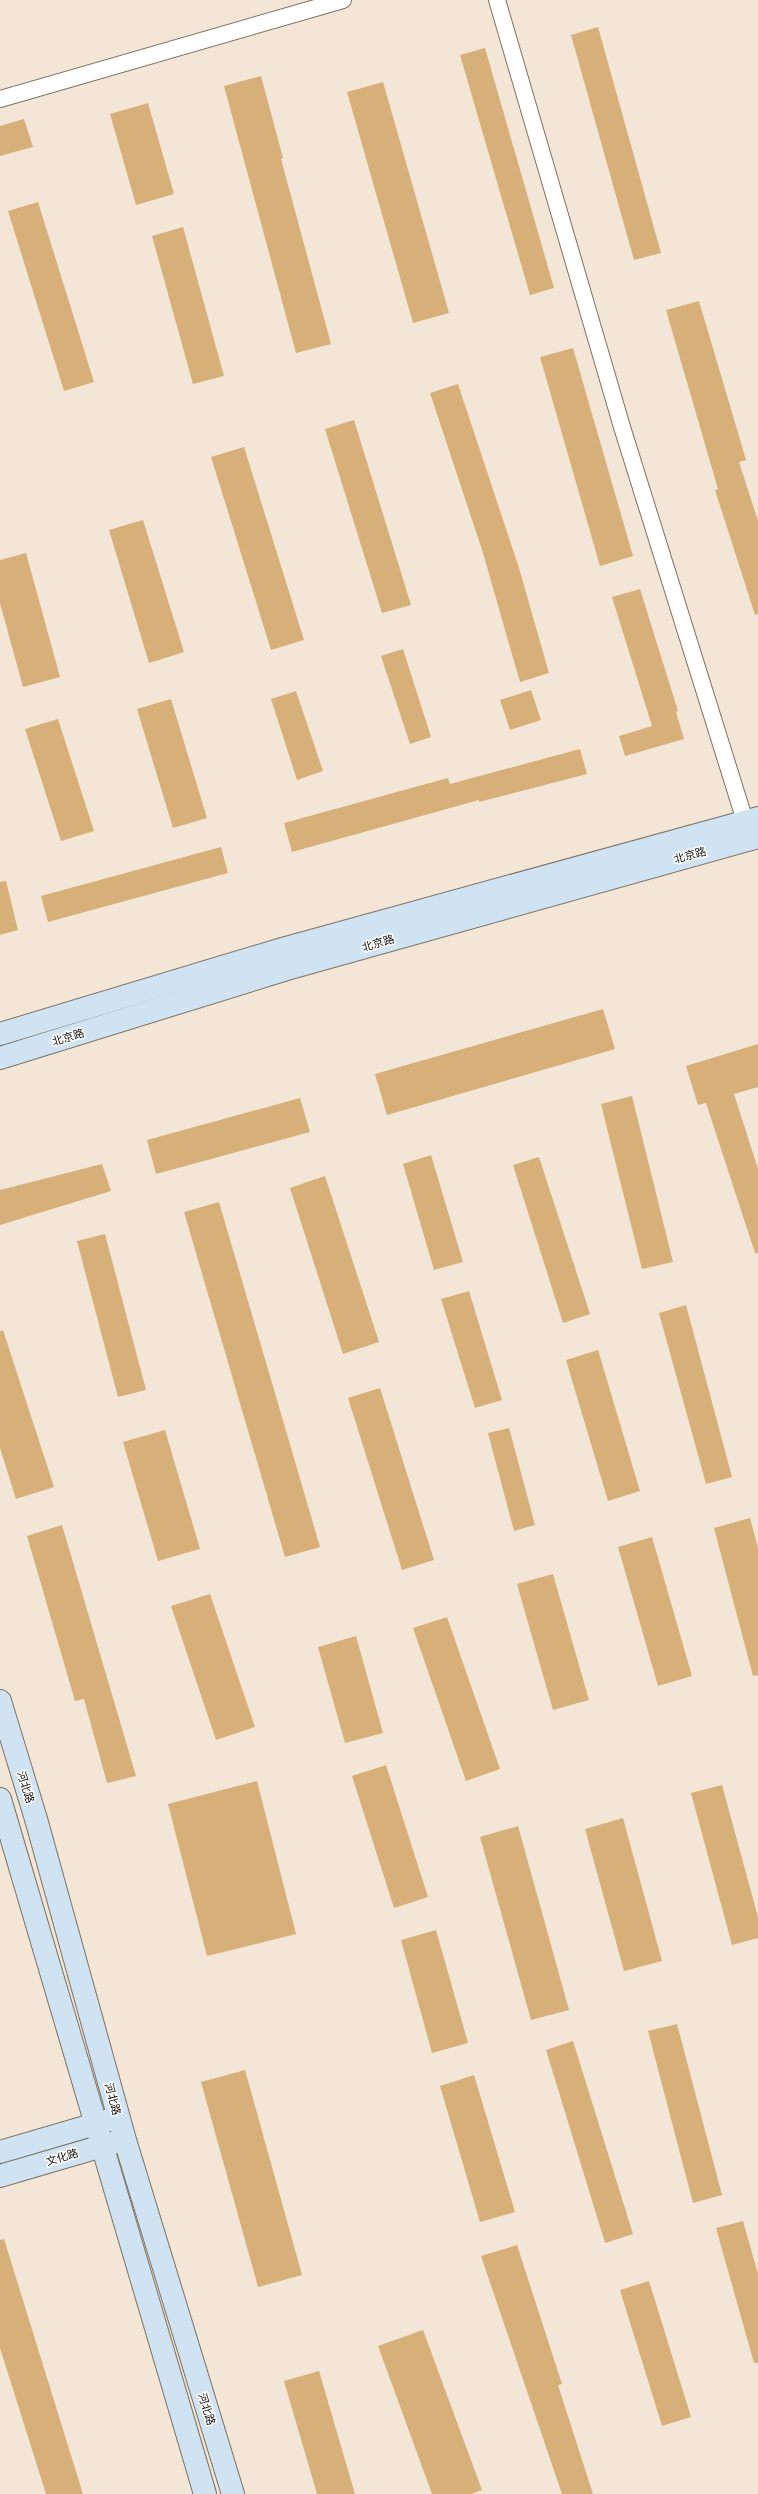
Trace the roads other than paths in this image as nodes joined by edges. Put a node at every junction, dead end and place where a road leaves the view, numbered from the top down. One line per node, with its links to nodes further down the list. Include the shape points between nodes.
1 (343, 0): 3 (street)
2 (497, 0): 4 (street, via 622,428)
3 (0, 99)
4 (754, 825): 5 (street, 北京路, via 282,949); 6 (street, 北京路)
5 (0, 1034)
6 (0, 1058)
7 (0, 1701): 9 (street, 河北路, via 36,1819)
8 (0, 1800): 10 (street)
9 (118, 2117): 10 (street, 文化路); 11 (street, 河北路)
10 (95, 2123): 12 (street); 13 (street, 文化路)
11 (125, 2140): 12 (street, 文化路); 16 (street, 河北路)
12 (103, 2145): 14 (street, 文化路); 15 (street)
13 (0, 2152)
14 (0, 2176)
15 (205, 2494)
16 (233, 2494)

